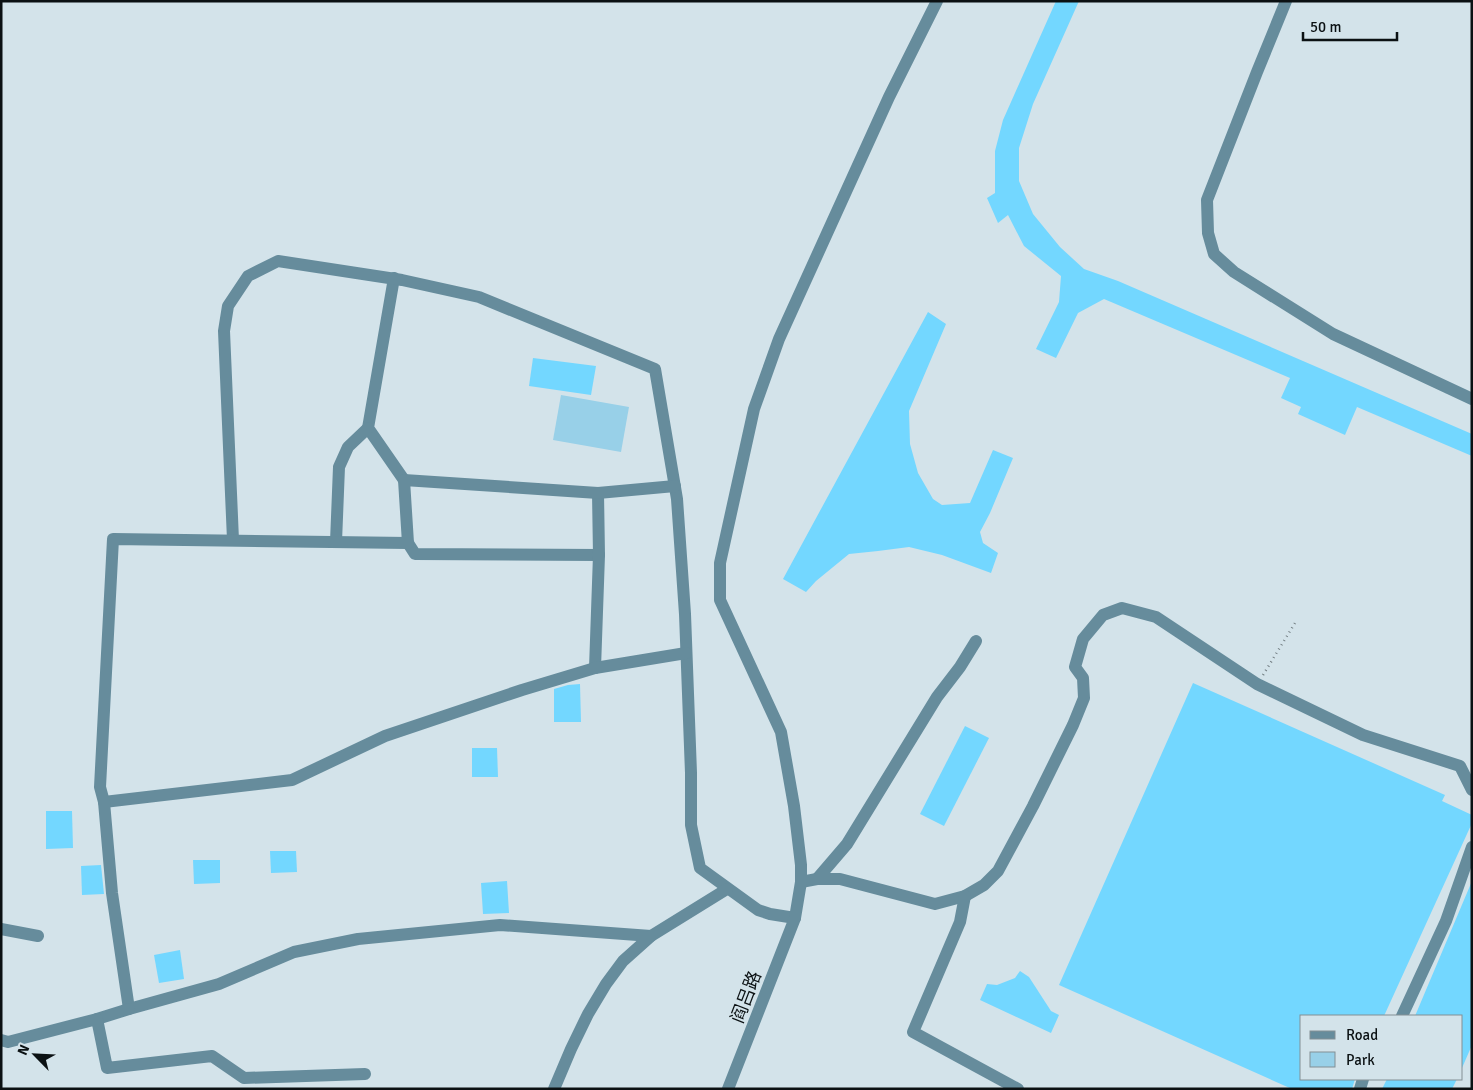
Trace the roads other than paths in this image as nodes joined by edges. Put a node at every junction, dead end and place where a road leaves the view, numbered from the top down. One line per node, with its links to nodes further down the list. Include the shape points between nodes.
1 (936, 1): 20 (street, 阎吕路, via 779,339 754,409 720,563 720,600 782,732 794,806)
2 (1286, 1): 4 (street, via 1208,200 1208,233 1214,254 1234,272 1333,334)
3 (394, 278): 5 (street); 7 (street, via 479,297 655,370); 9 (street, via 278,261 248,276 228,306 224,331)
4 (1472, 399)
5 (368, 428): 6 (street); 10 (street, via 348,447 339,467)
6 (404, 480): 8 (street); 11 (street)
7 (675, 486): 8 (street); 14 (street)
8 (598, 493): 12 (street)
9 (233, 540): 10 (street); 17 (street, via 113,538 100,787)
10 (336, 542): 11 (street)
11 (408, 543): 12 (street, via 415,554)
12 (599, 555): 15 (street)
13 (976, 641): 19 (street, via 937,697 846,844)
14 (686, 652): 15 (street); 21 (street, via 691,825 700,868)
15 (596, 668): 17 (street, via 385,736 292,780)
16 (1472, 790): 22 (street, via 1460,766 1363,735 1257,684 1156,617 1122,608 1103,616 1083,640 1075,667 1083,678 1084,698 1073,725 998,871 984,885)
17 (104, 802): 27 (street, via 112,893)
18 (1472, 848): 28 (street, via 1446,921)
19 (817, 879): 20 (street); 22 (street, via 840,879 935,904)
20 (800, 882): 23 (street, 阎吕路)
21 (731, 892): 23 (street, via 758,910); 26 (street)
22 (965, 896): 34 (street, via 960,922 913,1032)
23 (795, 918): 33 (street, 阎吕路)
24 (1, 930): 25 (street)
25 (38, 936)
26 (651, 936): 27 (street, via 500,926 358,939 294,952 219,984); 32 (street, via 623,961 606,984 571,1049)
27 (129, 1009): 29 (street)
28 (1402, 1015)
29 (97, 1019): 30 (street, via 8,1042); 31 (street, via 107,1068 212,1056 244,1078)
30 (1, 1040)
31 (365, 1074)
32 (554, 1089)
33 (728, 1089)
34 (1018, 1089)

